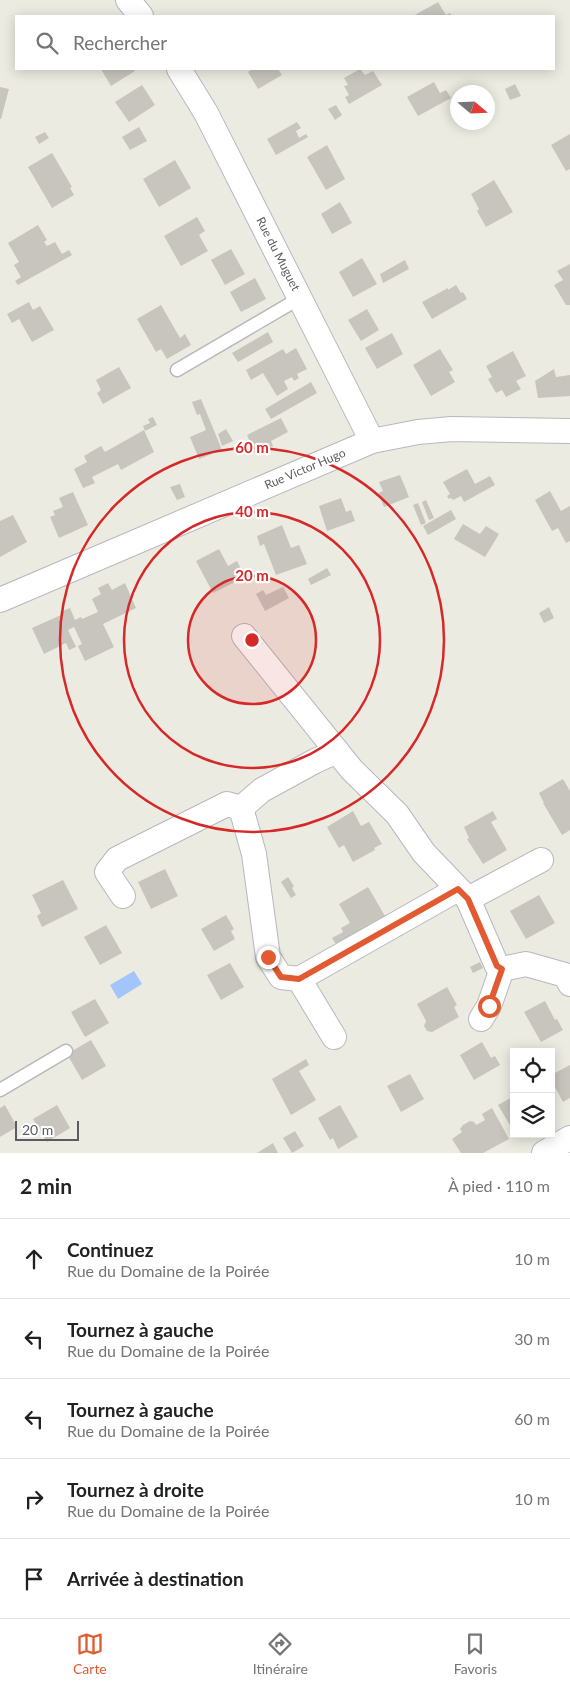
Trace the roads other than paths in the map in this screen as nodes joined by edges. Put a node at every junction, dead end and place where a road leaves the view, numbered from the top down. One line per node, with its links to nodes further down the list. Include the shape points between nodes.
1 (128, 0): 2 (street)
2 (140, 15)
3 (180, 70): 4 (street, Rue du Muguet, via 206,112)
4 (300, 298): 5 (lane); 7 (street, Rue du Muguet)
5 (177, 370)
6 (570, 430): 7 (street, Rue Victor Hugo, via 452,429)
7 (372, 441): 8 (street, Rue Victor Hugo)
8 (0, 600)
9 (244, 636): 10 (street)
10 (337, 751): 11 (street, via 262,790); 13 (street, via 397,814 424,853)
11 (240, 808): 14 (street, via 227,804 117,859 107,872); 16 (street, via 254,854 268,957 281,977)
12 (542, 860): 13 (street)
13 (463, 894): 15 (street, via 497,966); 16 (street)
14 (123, 896)
15 (502, 969): 17 (street, via 526,964 565,975); 18 (street)
16 (299, 979): 19 (street)
17 (570, 984)
18 (481, 1019)
19 (334, 1036)
20 (66, 1051): 21 (lane)
21 (0, 1090)
22 (570, 1138): 23 (street)
23 (544, 1153)

